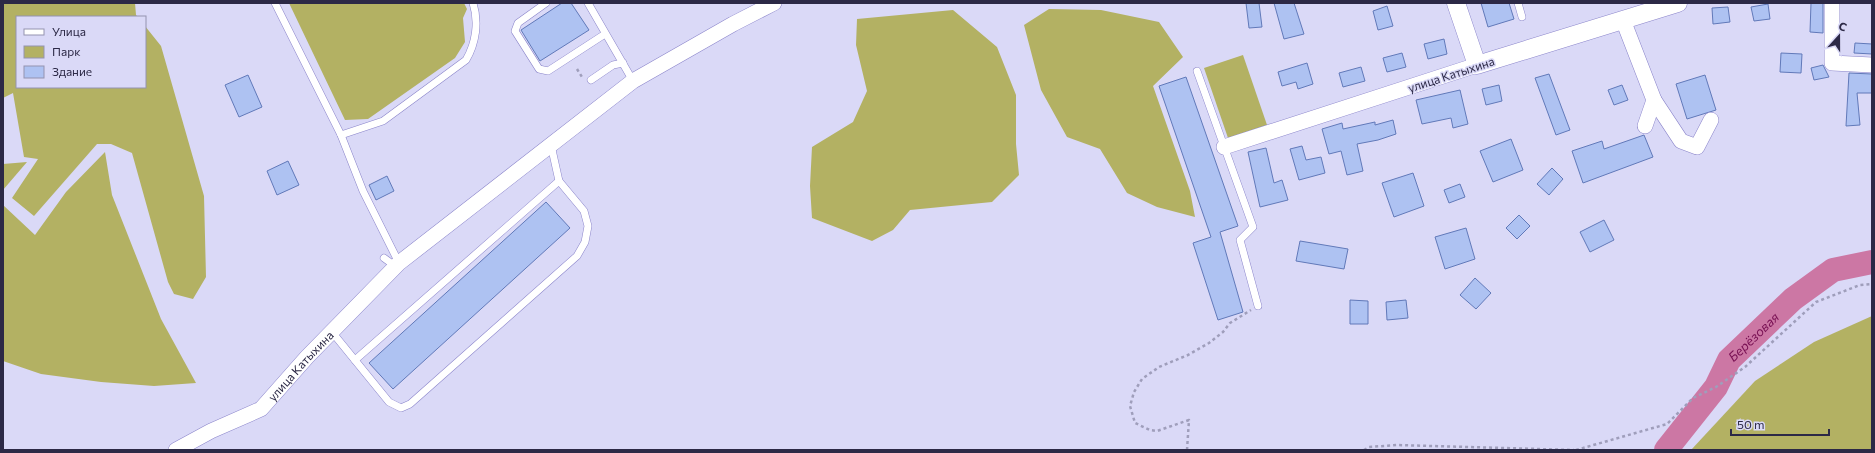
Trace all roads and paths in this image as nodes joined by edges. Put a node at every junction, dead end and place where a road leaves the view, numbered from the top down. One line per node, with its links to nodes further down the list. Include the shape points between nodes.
1 (275, 3): 22 (lane)
2 (473, 3): 22 (lane, via 476,30 472,50 466,60 383,121)
3 (546, 3): 12 (lane, via 518,23 515,30 539,69 548,71)
4 (588, 3): 12 (lane)
5 (774, 3): 18 (street, улица Катыхина)
6 (1456, 3): 14 (street)
7 (1518, 3): 10 (lane)
8 (1678, 3): 11 (street, улица Катыхина)
9 (1832, 3): 15 (street, via 1832,63)
10 (1522, 17)
11 (1623, 20): 14 (street, улица Катыхина); 19 (street)
12 (606, 34): 13 (lane)
13 (623, 63): 17 (lane, via 613,65); 18 (lane)
14 (1477, 65): 24 (street, улица Катыхина)
15 (1872, 65)
16 (1197, 71): 24 (lane)
17 (591, 80)
18 (633, 81): 23 (street, улица Катыхина)
19 (1654, 100): 20 (street, via 1681,141 1697,147); 21 (street)
20 (1711, 120)
21 (1645, 126)
22 (341, 135): 26 (lane, via 363,191)
23 (551, 145): 25 (lane); 26 (street, улица Катыхина)
24 (1224, 147): 28 (lane, via 1253,227 1240,240)
25 (559, 181): 30 (lane); 30 (lane, via 584,211 588,226 585,242 577,256 410,404 401,408 389,402)
26 (396, 261): 29 (street, улица Катыхина)
27 (1872, 284): 34 (path, via 1860,285 1816,302 1745,367 1716,387 1693,398 1667,424)
28 (1258, 306): 32 (path, via 1230,323 1209,343 1159,367 1142,379 1134,392 1130,406 1135,423 1157,431 1189,420)
29 (332, 332): 30 (lane); 31 (street, улица Катыхина, via 261,409 210,431)
30 (355, 360)
31 (176, 450)
32 (1187, 450)
33 (1364, 450): 34 (path, via 1369,447 1397,446)
34 (1575, 450)

